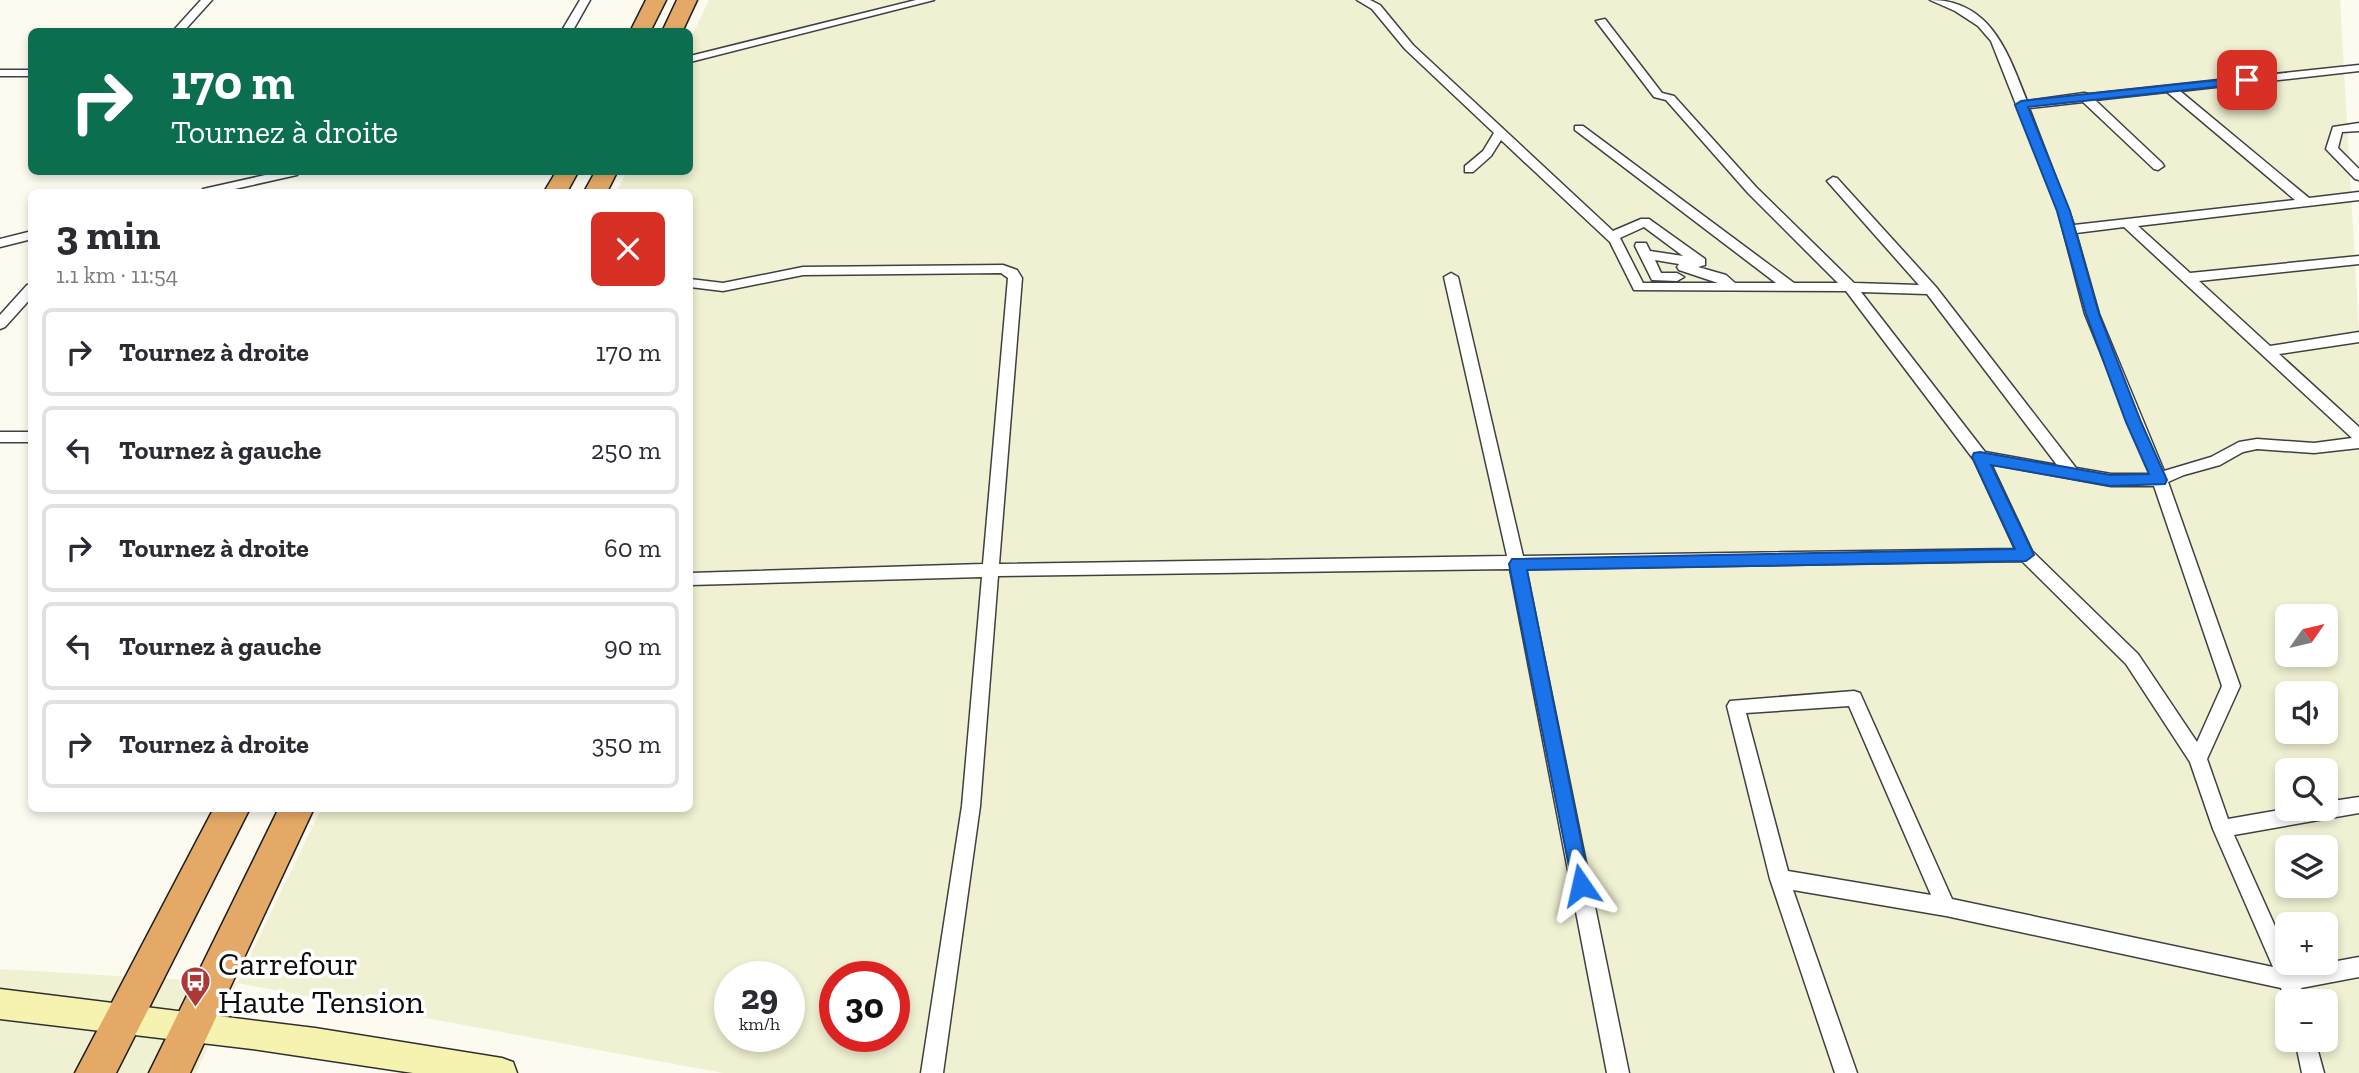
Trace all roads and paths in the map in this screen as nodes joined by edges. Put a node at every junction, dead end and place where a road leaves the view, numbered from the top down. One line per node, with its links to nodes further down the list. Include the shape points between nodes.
1 (207, 0): 9 (street)
2 (585, 0): 10 (street)
3 (656, 0): 11 (highway)
4 (687, 0): 12 (highway)
5 (929, 0): 13 (street)
6 (1362, 0): 22 (street, via 1376,7 1409,47)
7 (1935, 0): 19 (street, via 1971,16 1996,40)
8 (1601, 21): 45 (street, via 1652,89 1670,98 1752,190)
9 (181, 28)
10 (568, 28)
11 (642, 28)
12 (674, 28)
13 (693, 58)
14 (2359, 68): 17 (street)
15 (0, 73): 16 (street)
16 (28, 73)
17 (2169, 88): 18 (street); 30 (street)
18 (2084, 96): 19 (street); 23 (street)
19 (2021, 105): 32 (street)
20 (2359, 127): 26 (street, via 2337,129 2332,149)
21 (1579, 128): 46 (street)
22 (1501, 132): 24 (street); 33 (street)
23 (2158, 166)
24 (1469, 169)
25 (280, 175): 28 (street)
26 (2359, 176)
27 (1833, 181): 47 (street)
28 (219, 189)
29 (2359, 196): 30 (street)
30 (2306, 202): 31 (street)
31 (2127, 223): 32 (street); 42 (street)
32 (2069, 230): 58 (street, via 2092,314)
33 (1617, 234): 35 (street, via 1646,222); 37 (street); 44 (street, via 1639,287)
34 (28, 236): 36 (street)
35 (1668, 239): 37 (street); 39 (street)
36 (0, 243)
37 (1643, 251): 39 (street); 41 (street, via 1657,277)
38 (2359, 260): 42 (street)
39 (1700, 262): 41 (street, via 1684,267)
40 (1451, 277): 60 (street)
41 (1721, 278): 44 (street)
42 (2187, 278): 51 (street)
43 (693, 283): 61 (street, via 723,287 803,271 1003,269 1012,273)
44 (1733, 287): 46 (street)
45 (1850, 287): 46 (street); 47 (street); 56 (street)
46 (1792, 288)
47 (1931, 290): 57 (street)
48 (28, 292): 49 (street)
49 (0, 324)
50 (2359, 337): 51 (street)
51 (2267, 351): 52 (street)
52 (2359, 436)
53 (0, 437): 54 (street)
54 (28, 438)
55 (2359, 443): 58 (street, via 2239,447 2215,461)
56 (1980, 457): 57 (street); 59 (street)
57 (2072, 474): 58 (street, via 2111,481)
58 (2160, 480): 63 (street, via 2231,686)
59 (2026, 555): 60 (street); 63 (street, via 2132,659)
60 (1517, 564): 61 (street); 81 (street)
61 (991, 570): 62 (street); 80 (street, via 971,806)
62 (693, 579)
63 (2198, 760): 67 (street)
64 (2359, 805): 67 (street)
65 (231, 812): 74 (highway)
66 (295, 812): 75 (highway)
67 (2222, 829): 71 (street)
68 (1780, 879): 69 (street); 69 (street, via 1736,706 1854,698); 82 (street)
69 (1946, 907): 71 (street)
70 (2359, 967): 71 (street)
71 (2290, 980): 72 (street)
72 (2292, 989)
73 (0, 1004): 74 (street)
74 (124, 1017): 75 (street); 77 (highway)
75 (192, 1027): 78 (highway); 79 (street, via 372,1050)
76 (2308, 1052): 83 (street)
77 (95, 1073)
78 (169, 1073)
79 (502, 1073)
80 (932, 1073)
81 (1618, 1073)
82 (1846, 1073)
83 (2313, 1073)

